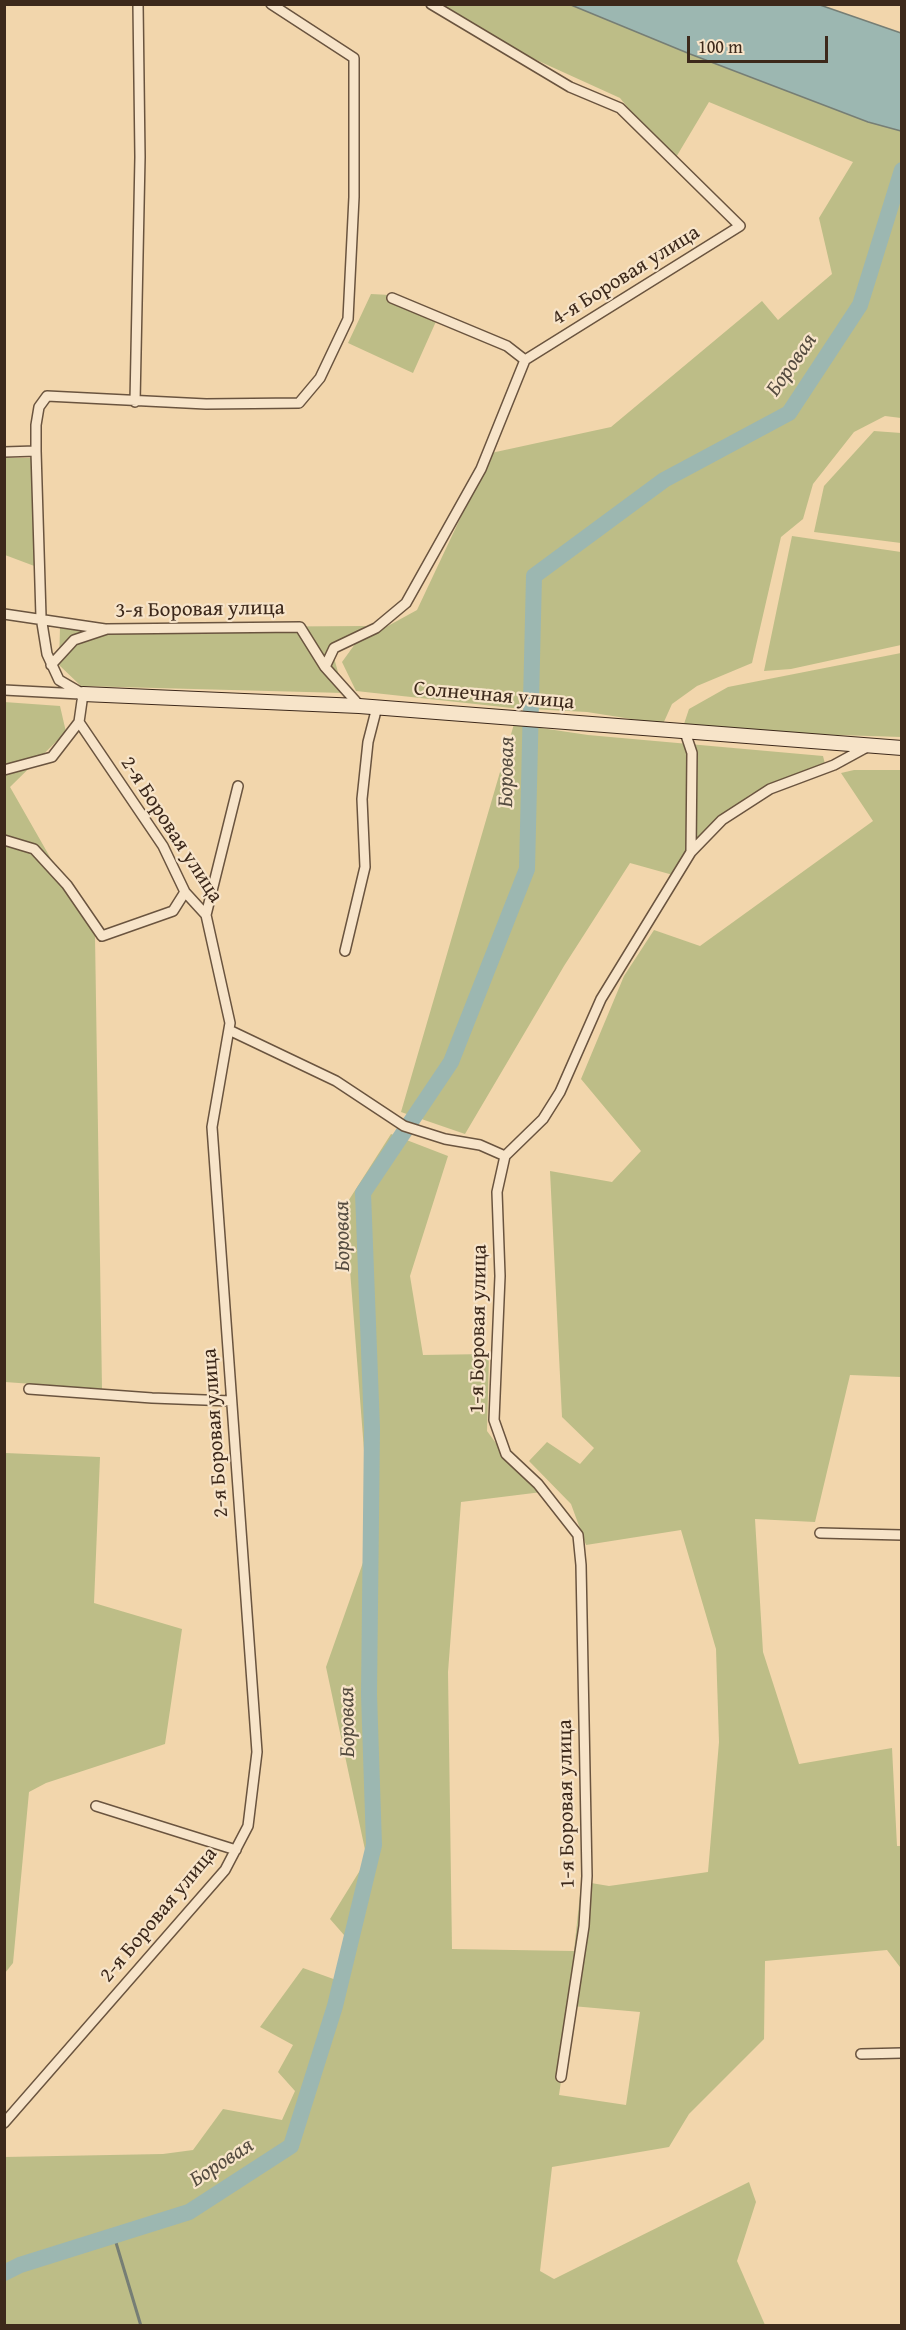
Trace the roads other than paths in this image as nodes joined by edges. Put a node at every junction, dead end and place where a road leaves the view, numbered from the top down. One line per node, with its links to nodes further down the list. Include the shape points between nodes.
1 (138, 4): 6 (street, via 140,157)
2 (271, 4): 6 (street, via 354,58 354,197 348,319 320,378 299,403)
3 (431, 4): 5 (street, 4-я Боровая улица, via 570,87 620,108 740,226)
4 (393, 298): 5 (street, via 507,346)
5 (525, 360): 13 (street, via 481,469 406,603 376,628 334,648)
6 (135, 402): 7 (street, via 47,396 39,407)
7 (36, 451): 8 (street); 10 (street)
8 (4, 452)
9 (4, 614): 10 (street)
10 (41, 617): 11 (street); 12 (street)
11 (107, 630): 12 (street, 3-я Боровая улица, via 74,640); 13 (street, 3-я Боровая улица, via 300,627)
12 (51, 665): 15 (street, via 58,680)
13 (325, 667): 16 (street, 3-я Боровая улица)
14 (4, 690): 15 (street)
15 (83, 694): 16 (street, Солнечная улица); 18 (street)
16 (360, 706): 17 (street, Солнечная улица)
17 (377, 707): 19 (street, Солнечная улица); 28 (street, via 368,742 362,799 365,867)
18 (79, 722): 22 (street, via 52,757); 26 (street, 2-я Боровая улица, via 163,846)
19 (685, 732): 20 (street, Солнечная улица); 25 (street, via 692,753)
20 (869, 746): 21 (street, Солнечная улица); 25 (street, via 834,765 770,789 722,820)
21 (902, 748)
22 (4, 770)
23 (238, 786): 27 (street)
24 (4, 840): 26 (street, via 34,849 68,885 102,936 173,911)
25 (692, 852): 30 (street, via 601,999 560,1092 543,1119)
26 (185, 892): 27 (street, 2-я Боровая улица)
27 (206, 915): 29 (street, 2-я Боровая улица)
28 (345, 951)
29 (229, 1030): 30 (street, via 336,1081 405,1125 445,1139 480,1145); 32 (street, 2-я Боровая улица, via 212,1127)
30 (505, 1156): 39 (street, 1-я Боровая улица, via 497,1192 500,1276 494,1420 506,1454 538,1484 578,1535 581,1565 587,1876 584,1926)
31 (29, 1389): 32 (street)
32 (231, 1401): 36 (street, 2-я Боровая улица, via 257,1752 248,1826)
33 (820, 1533): 34 (street)
34 (902, 1535)
35 (96, 1806): 36 (street)
36 (236, 1850): 40 (street, 2-я Боровая улица, via 225,1870)
37 (902, 2053): 38 (street)
38 (861, 2055)
39 (561, 2077)
40 (4, 2123)

